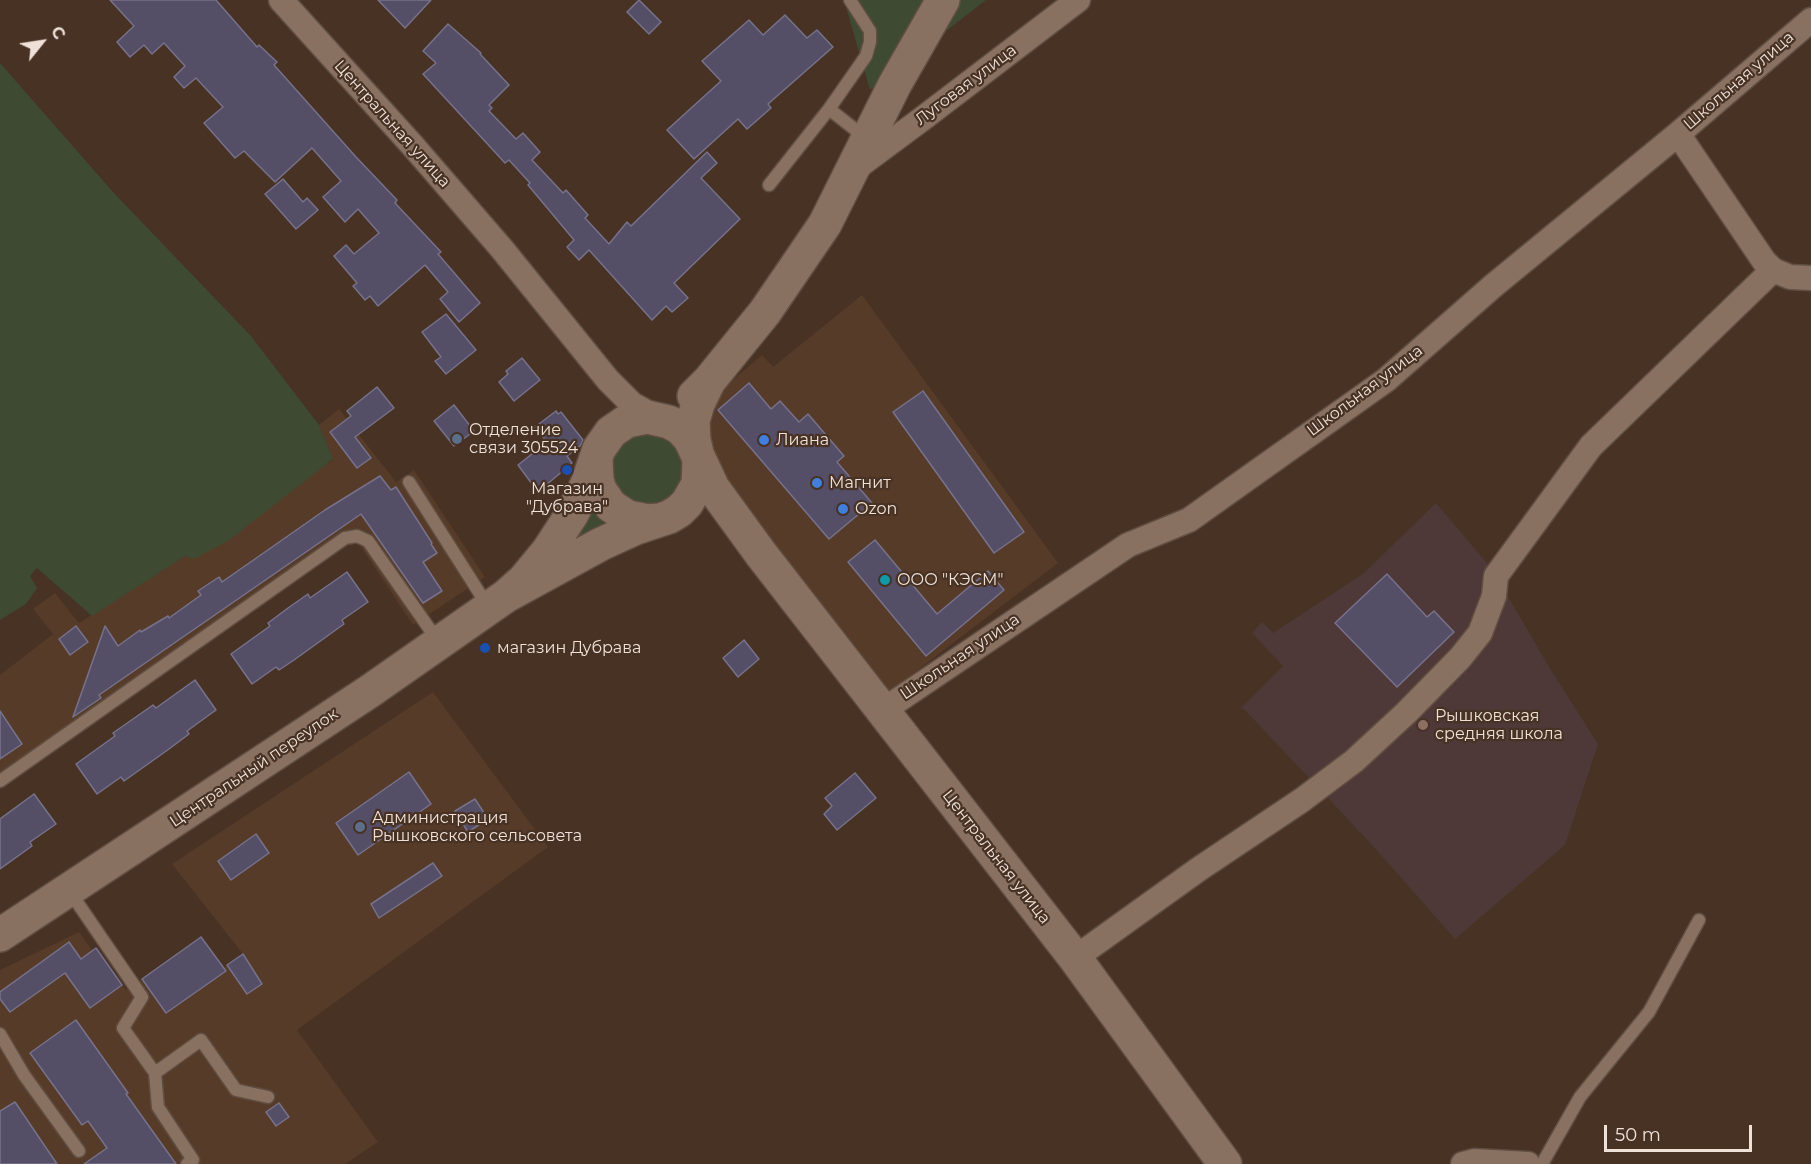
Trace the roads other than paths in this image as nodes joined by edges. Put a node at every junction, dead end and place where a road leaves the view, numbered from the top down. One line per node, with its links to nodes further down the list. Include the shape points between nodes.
1 (281, 0): 13 (street, Центральная улица, via 502,249)
2 (850, 0): 6 (lane, via 870,31 870,42 866,56)
3 (943, 0): 8 (main road)
4 (1078, 0): 9 (street, Луговая улица)
5 (1811, 20): 7 (street, Школьная улица)
6 (829, 109): 8 (lane); 10 (lane)
7 (1678, 134): 11 (street); 23 (street, Школьная улица, via 1386,380 1189,520 1128,544)
8 (867, 139): 9 (main road)
9 (854, 169): 14 (main road, via 798,266)
10 (770, 185)
11 (1773, 270): 12 (street, via 1790,277); 28 (street, via 1591,446 1496,576 1494,596 1480,633 1406,713 1354,761 1302,800 1199,868)
12 (1811, 278)
13 (608, 380): 15 (street, via 632,404); 16 (street, via 618,408)
14 (709, 381): 15 (main road, via 689,401); 17 (main road, via 693,421)
15 (657, 418): 16 (main road, via 637,418 618,425); 17 (main road, via 680,428 690,439)
16 (603, 446): 19 (main road, via 597,480 611,506 628,517); 21 (main road, via 572,514 548,551 524,580)
17 (699, 461): 19 (main road, via 693,494 679,511); 20 (main road, via 713,488)
18 (409, 482): 21 (lane)
19 (658, 520): 20 (main road, via 677,516 715,520 733,528); 21 (main road, via 601,544)
20 (761, 554): 23 (main road, Центральная улица)
21 (497, 602): 22 (main road, Центральный переулок)
22 (440, 643): 24 (lane, via 368,541 357,536 345,538); 25 (main road, Центральный переулок)
23 (882, 711): 28 (main road, Центральная улица)
24 (0, 781)
25 (70, 891): 27 (main road, Центральный переулок); 30 (lane, via 142,997 123,1028)
26 (1699, 920): 37 (lane, via 1649,1012 1580,1097)
27 (0, 935)
28 (1075, 958): 34 (main road, Центральная улица)
29 (1, 1041): 32 (lane)
30 (155, 1073): 31 (lane, via 201,1040 236,1090); 33 (lane, via 158,1107 193,1160)
31 (268, 1097)
32 (79, 1151)
33 (187, 1164)
34 (1225, 1164)
35 (1463, 1164): 36 (street)
36 (1528, 1164)
37 (1542, 1164)

